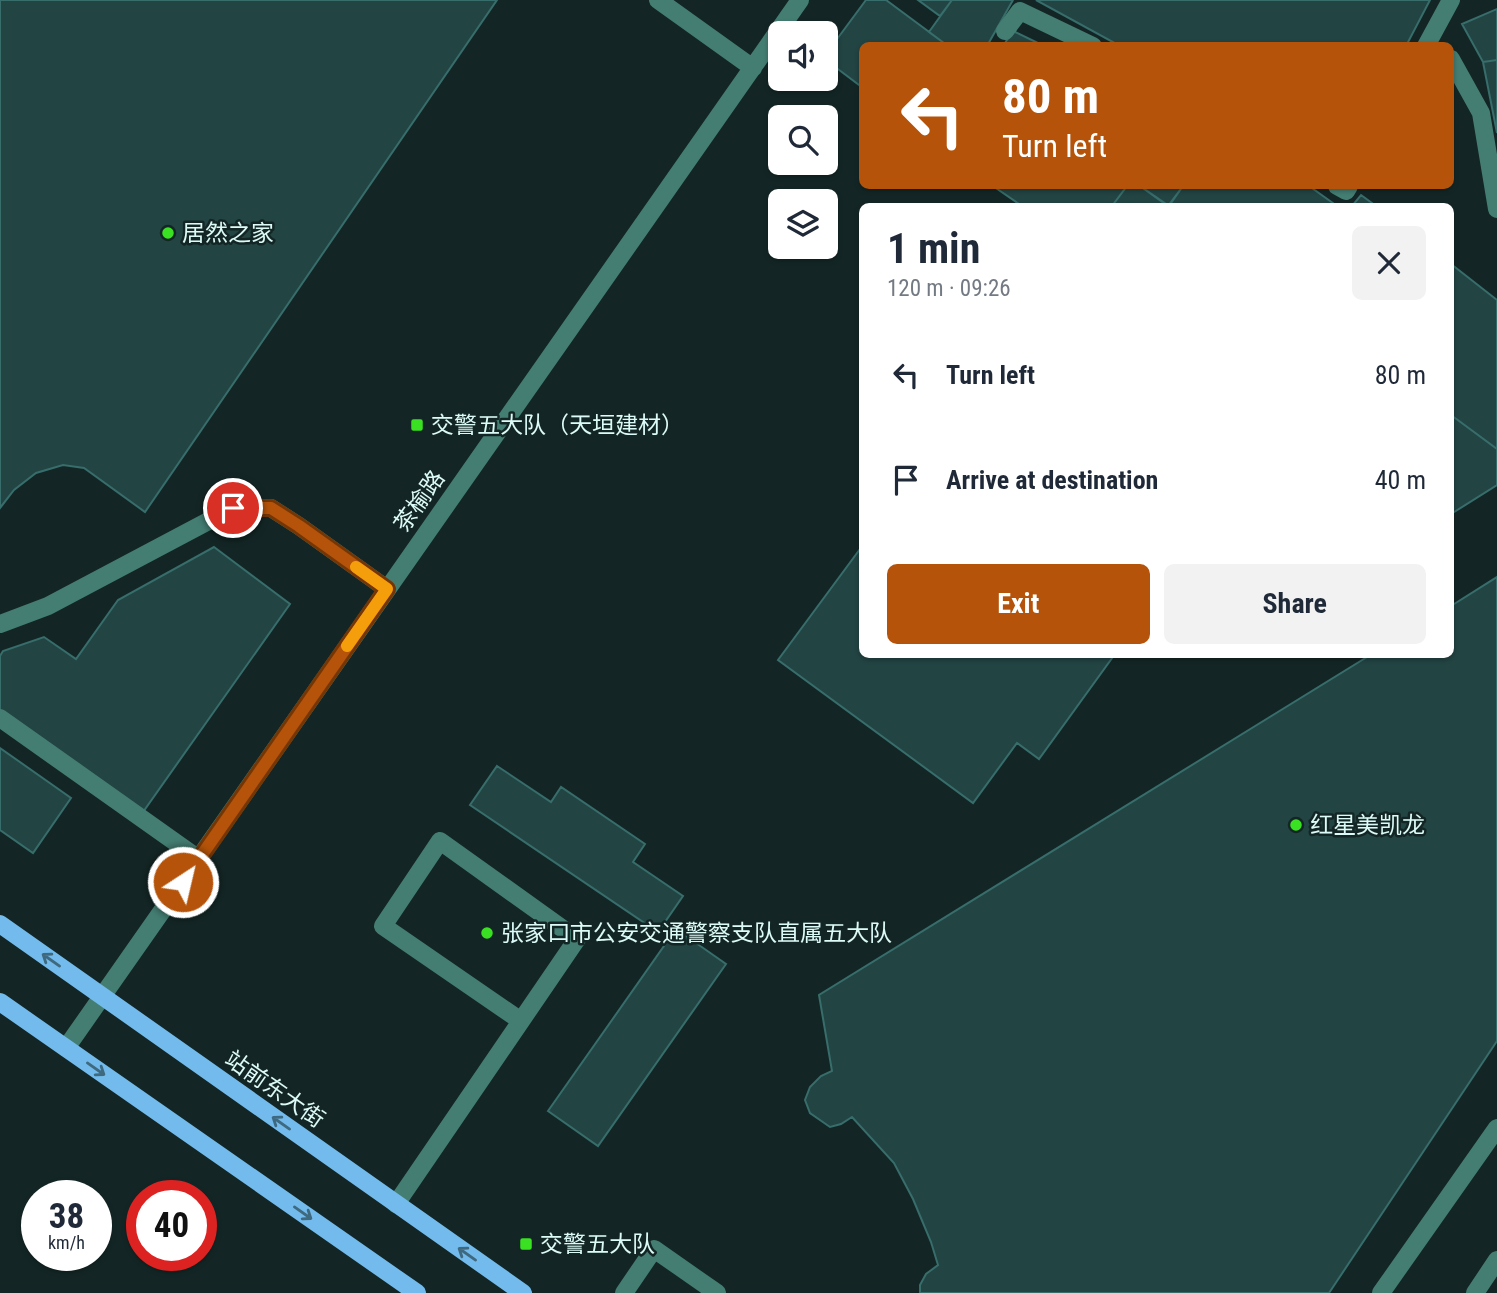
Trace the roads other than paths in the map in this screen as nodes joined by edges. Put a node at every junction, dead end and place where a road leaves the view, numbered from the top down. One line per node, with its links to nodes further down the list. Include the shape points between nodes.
1 (658, 0): 8 (street)
2 (800, 0): 8 (street, 茶榆路)
3 (1451, 0): 5 (street)
4 (1005, 32): 6 (street, via 1020,11)
5 (1434, 40)
6 (1085, 42)
7 (1454, 65): 9 (street, via 1480,113)
8 (753, 68): 10 (street, 茶榆路)
9 (1497, 209)
10 (387, 589): 11 (street, via 271,508 233,508 48,606); 13 (street, 茶榆路)
11 (0, 624)
12 (0, 718): 13 (street)
13 (199, 859): 15 (street, 茶榆路)
14 (0, 924): 15 (main road, 站前东大街, one-way to 14)
15 (103, 996): 18 (street, 茶榆路); 20 (main road, 站前东大街, one-way to 15)
16 (0, 1002): 18 (main road)
17 (521, 1021): 17 (street, via 577,939 440,841 383,926); 20 (street)
18 (66, 1048): 22 (main road, one-way to 22)
19 (1497, 1128): 26 (street)
20 (396, 1204): 23 (main road, 站前东大街, one-way to 20)
21 (1497, 1260): 27 (street)
22 (417, 1293)
23 (523, 1293)
24 (624, 1293): 25 (street, via 654,1250)
25 (717, 1293)
26 (1381, 1293)
27 (1475, 1293)

